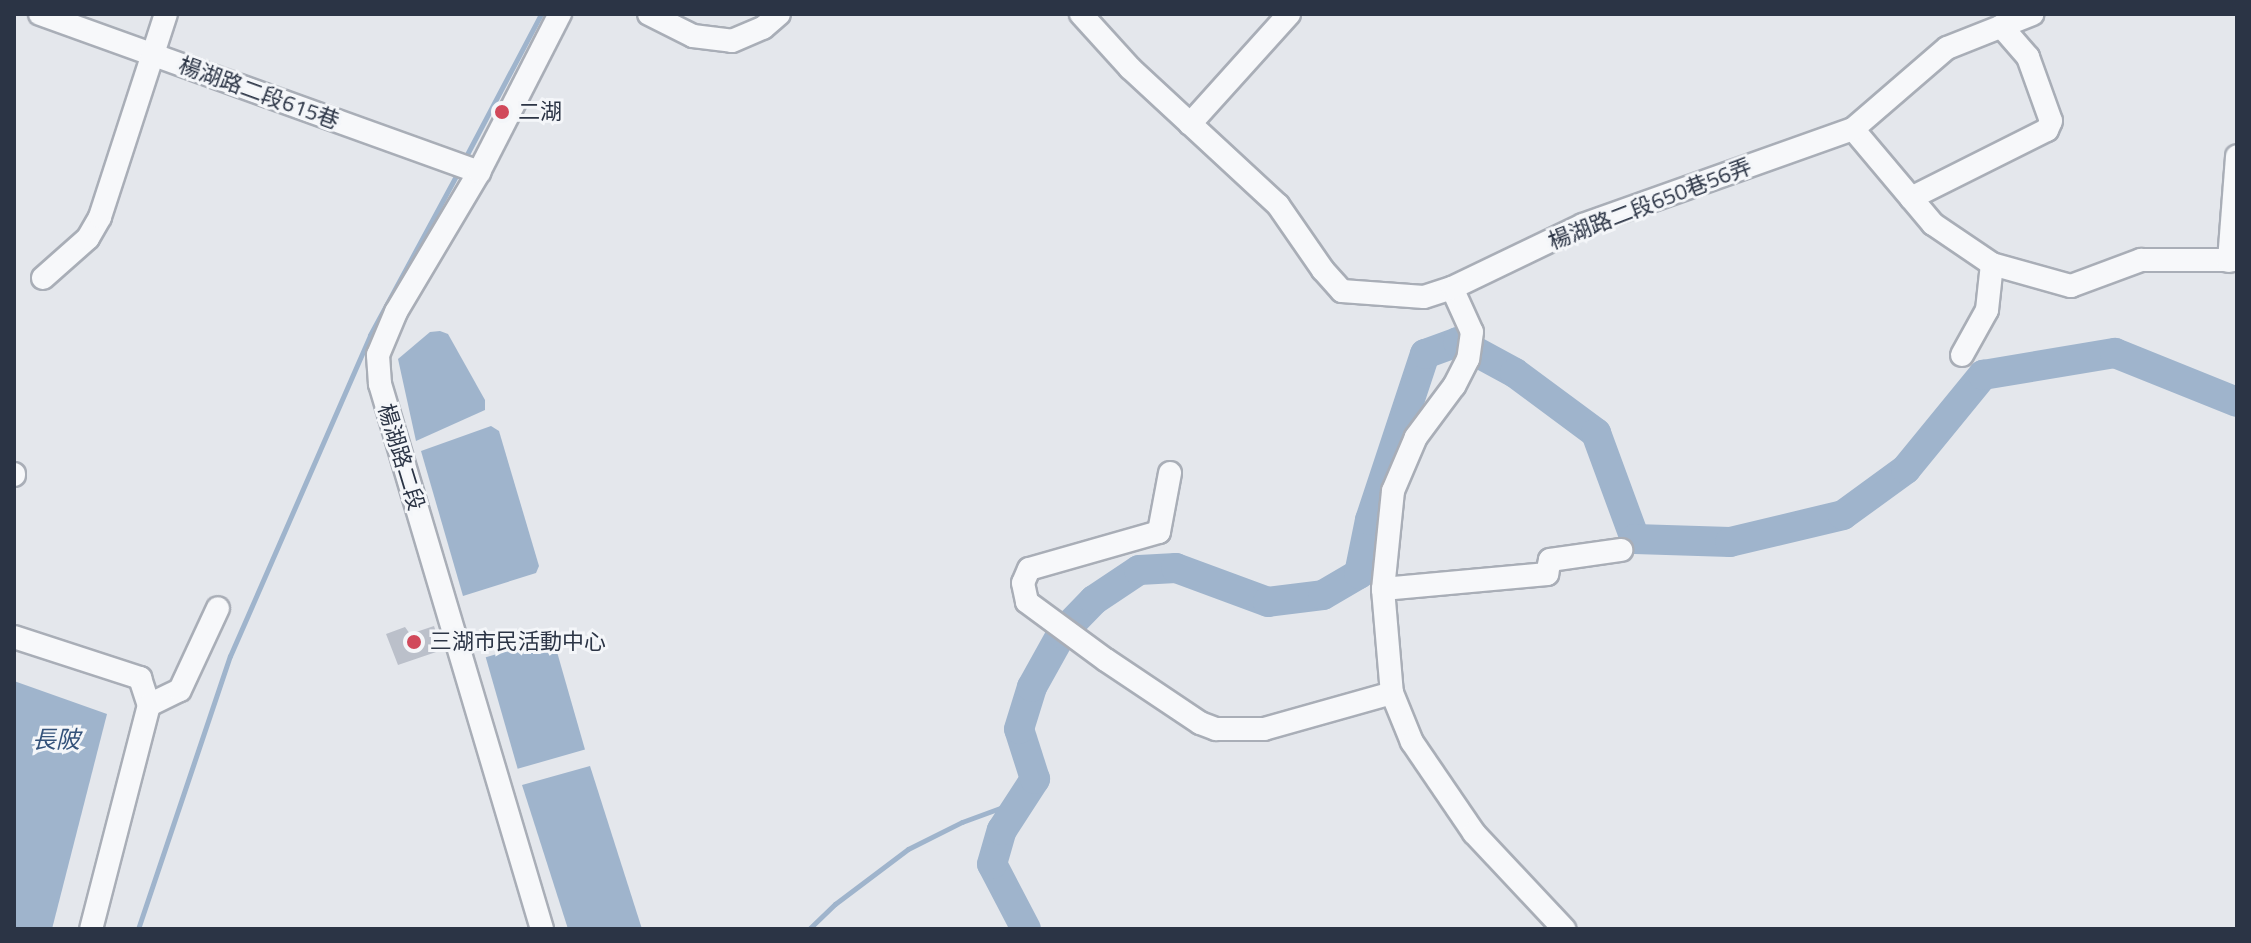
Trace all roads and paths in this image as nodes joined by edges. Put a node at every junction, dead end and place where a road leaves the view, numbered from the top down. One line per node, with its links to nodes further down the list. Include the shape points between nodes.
1 (40, 14): 10 (street, 楊湖路二段615巷)
2 (166, 14): 10 (street)
3 (560, 14): 14 (street, 楊湖路二段)
4 (649, 14): 5 (street, via 693,36 732,41 763,28)
5 (779, 14)
6 (1081, 14): 11 (street, 楊湖路二段650巷56弄)
7 (1289, 14): 11 (street)
8 (2033, 14): 9 (street, 楊湖路二段650巷56弄)
9 (2001, 26): 12 (street, 楊湖路二段650巷56弄, via 1947,48); 15 (street, via 2028,57 2051,121 2047,130)
10 (154, 55): 14 (street, 楊湖路二段615巷); 18 (street, via 100,217 88,238)
11 (1190, 124): 19 (street, 楊湖路二段650巷56弄, via 1278,205 1342,291 1424,297)
12 (1853, 129): 15 (street); 19 (street, 楊湖路二段650巷56弄, via 1583,225)
13 (2237, 156): 16 (street)
14 (479, 172): 29 (street, 楊湖路二段, via 396,312 378,355 380,384)
15 (1911, 198): 17 (street, via 1933,224)
16 (2233, 260): 17 (street, via 2141,260 2071,286)
17 (1992, 264): 20 (street, via 1987,310)
18 (43, 278)
19 (1452, 288): 23 (street, via 1472,332 1468,359 1416,437 1393,491)
20 (1962, 355)
21 (1170, 473): 26 (street, via 1159,532 1029,569 1023,583 1027,602 1216,729 1264,729)
22 (1621, 550): 23 (street, via 1550,560 1547,574)
23 (1383, 589): 26 (street)
24 (218, 608): 27 (street, via 180,690)
25 (14, 637): 27 (street, via 140,678)
26 (1392, 693): 30 (street, via 1412,742 1474,833)
27 (149, 705): 28 (street)
28 (91, 929)
29 (542, 929)
30 (1564, 929)

